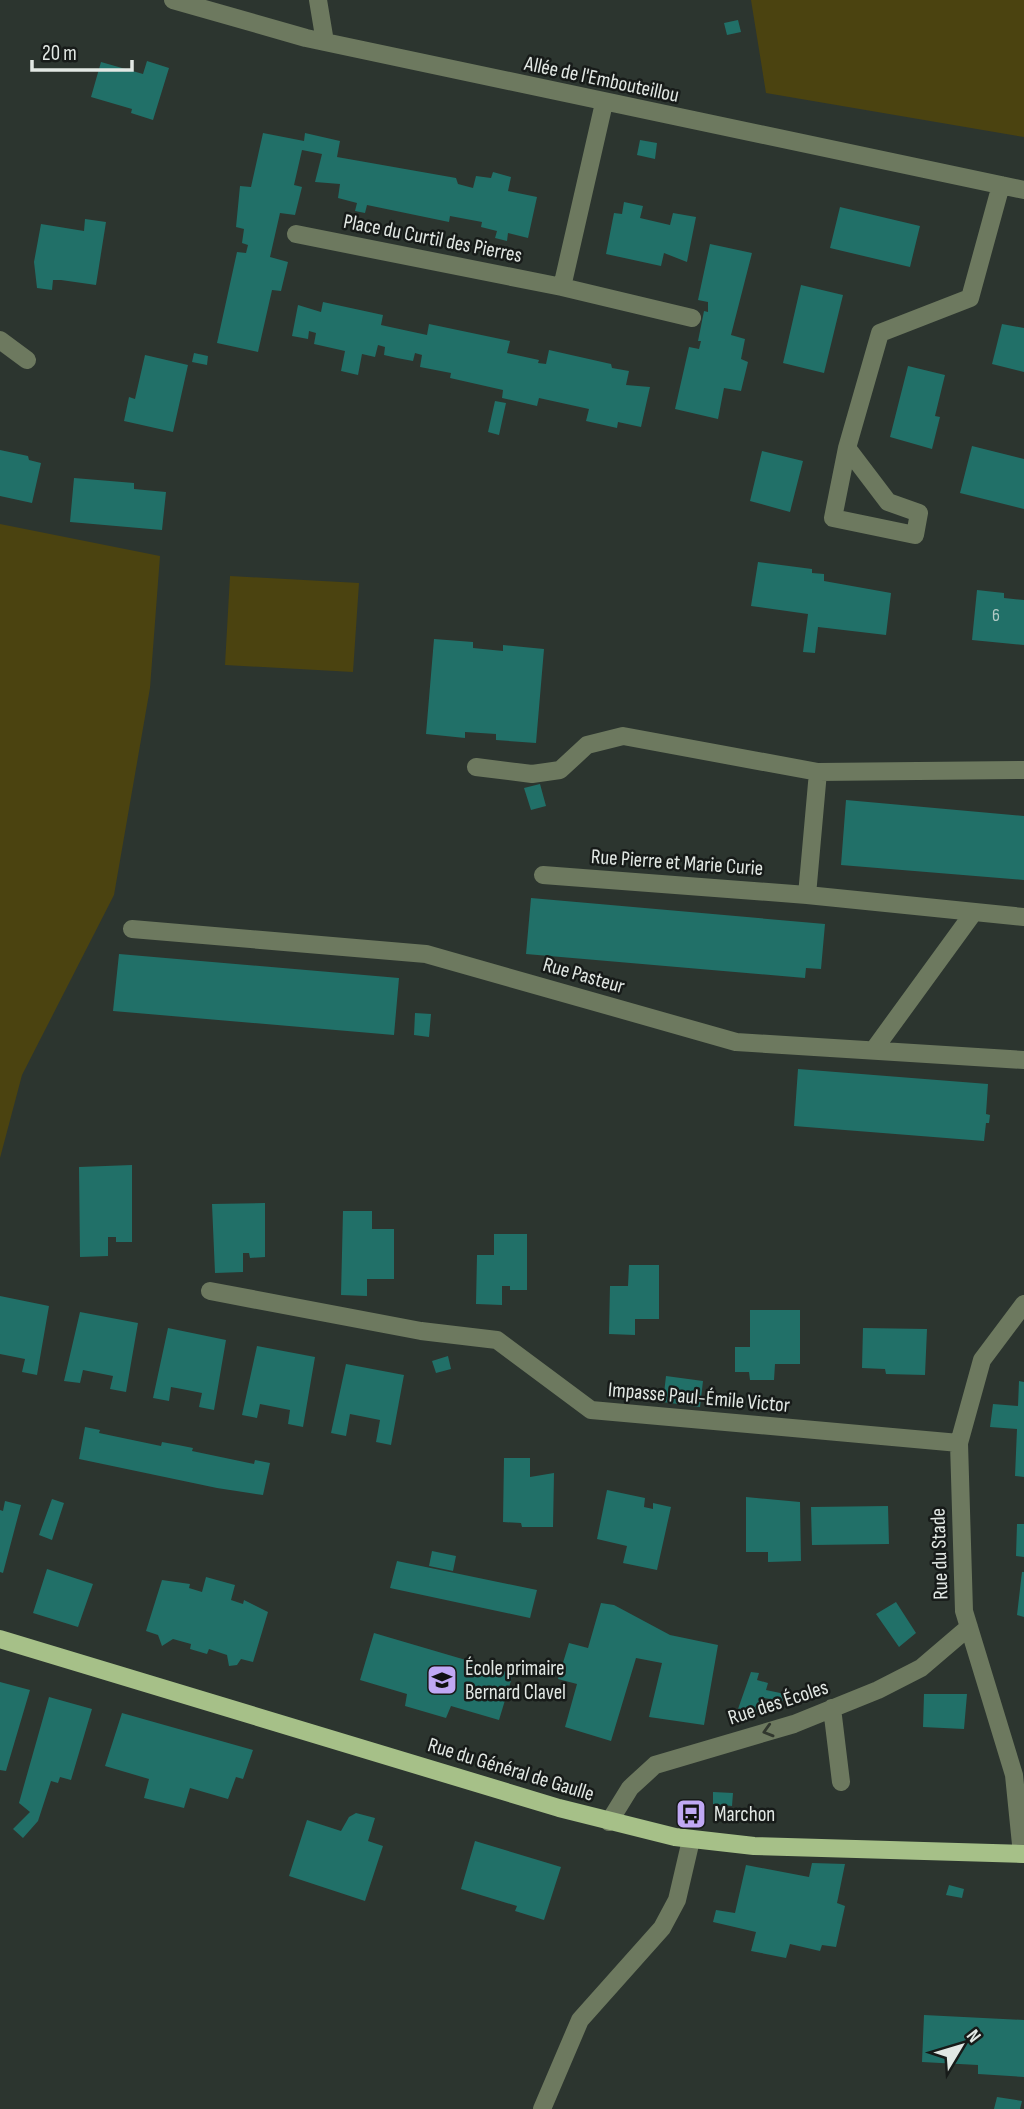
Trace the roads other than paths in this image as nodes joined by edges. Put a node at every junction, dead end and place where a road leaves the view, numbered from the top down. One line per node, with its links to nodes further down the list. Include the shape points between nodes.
1 (173, 0): 3 (street, Allée de l'Embouteillou)
2 (318, 0): 3 (street)
3 (325, 42): 4 (street, Allée de l'Embouteillou)
4 (604, 103): 5 (street, Allée de l'Embouteillou); 8 (street)
5 (1002, 185): 6 (street, Allée de l'Embouteillou); 12 (street, via 971,298 880,333)
6 (1024, 190)
7 (296, 234): 8 (street, Place du Curtil des Pierres)
8 (562, 288): 9 (street, Place du Curtil des Pierres)
9 (692, 318)
10 (0, 340): 11 (street)
11 (27, 360)
12 (847, 448): 12 (street, via 833,518 915,535 919,513 888,502)
13 (476, 766): 15 (street, via 532,774 560,770 587,745 623,736)
14 (1024, 770): 15 (street)
15 (818, 772): 17 (street)
16 (543, 875): 17 (street, Rue Pierre et Marie Curie)
17 (807, 895): 18 (street, Rue Pierre et Marie Curie)
18 (974, 912): 19 (street, Rue Pierre et Marie Curie); 21 (street)
19 (1024, 917)
20 (132, 929): 21 (street, Rue Pasteur, via 426,954 736,1042)
21 (875, 1048): 22 (street, Rue Pasteur)
22 (1024, 1060)
23 (210, 1291): 25 (street, Impasse Paul-Émile Victor, via 421,1331 497,1340 591,1410)
24 (1024, 1304): 25 (street, Rue du Stade, via 982,1360)
25 (959, 1443): 26 (street, Rue du Stade, via 962,1593)
26 (969, 1627): 28 (street, Rue des Écoles, via 921,1668); 32 (street, Rue du Stade, via 1014,1775)
27 (0, 1639): 30 (main road, Rue du Général de Gaulle)
28 (832, 1708): 29 (street); 30 (street, Rue des Écoles, one-way to 30, via 794,1724 654,1765 629,1788)
29 (841, 1782)
30 (609, 1822): 31 (main road, Rue du Général de Gaulle)
31 (691, 1840): 32 (main road, Rue du Général de Gaulle); 33 (street, via 677,1900 662,1928 580,2020)
32 (1023, 1854)
33 (542, 2109)

